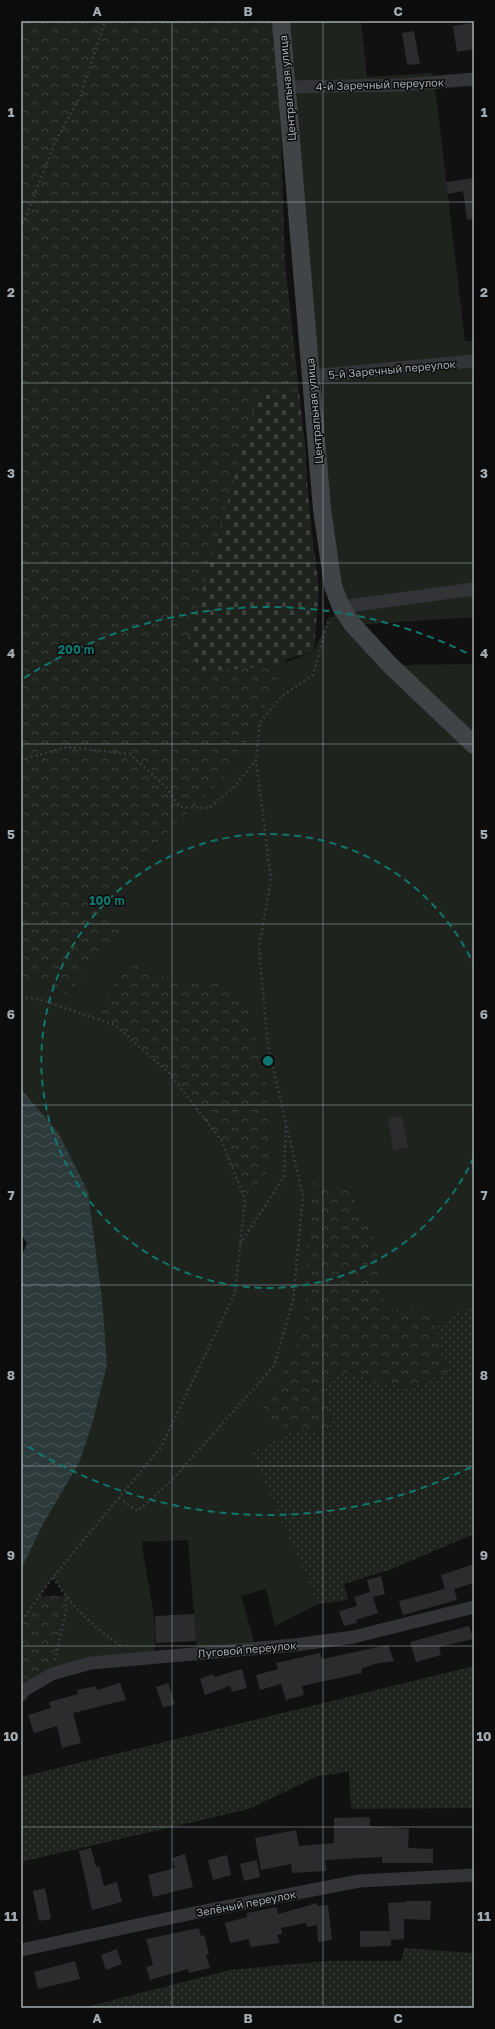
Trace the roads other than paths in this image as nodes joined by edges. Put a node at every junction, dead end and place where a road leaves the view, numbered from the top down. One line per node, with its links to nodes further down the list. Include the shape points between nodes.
1 (281, 21): 3 (street, Центральная улица)
2 (474, 79): 3 (street, 4-й Заречный переулок, via 404,85)
3 (287, 87): 5 (street, Центральная улица)
4 (474, 361): 5 (street, 5-й Заречный переулок)
5 (311, 376): 7 (street, Центральная улица, via 322,509 333,586)
6 (474, 589): 7 (street)
7 (341, 607): 8 (street, Центральная улица, via 353,625 390,665)
8 (474, 745)
9 (474, 1607): 10 (street, Луговой переулок, via 353,1637 295,1645 91,1663 52,1674)
10 (22, 1693)
11 (474, 1875): 12 (street, Зелёный переулок, via 359,1881)
12 (21, 1950)

